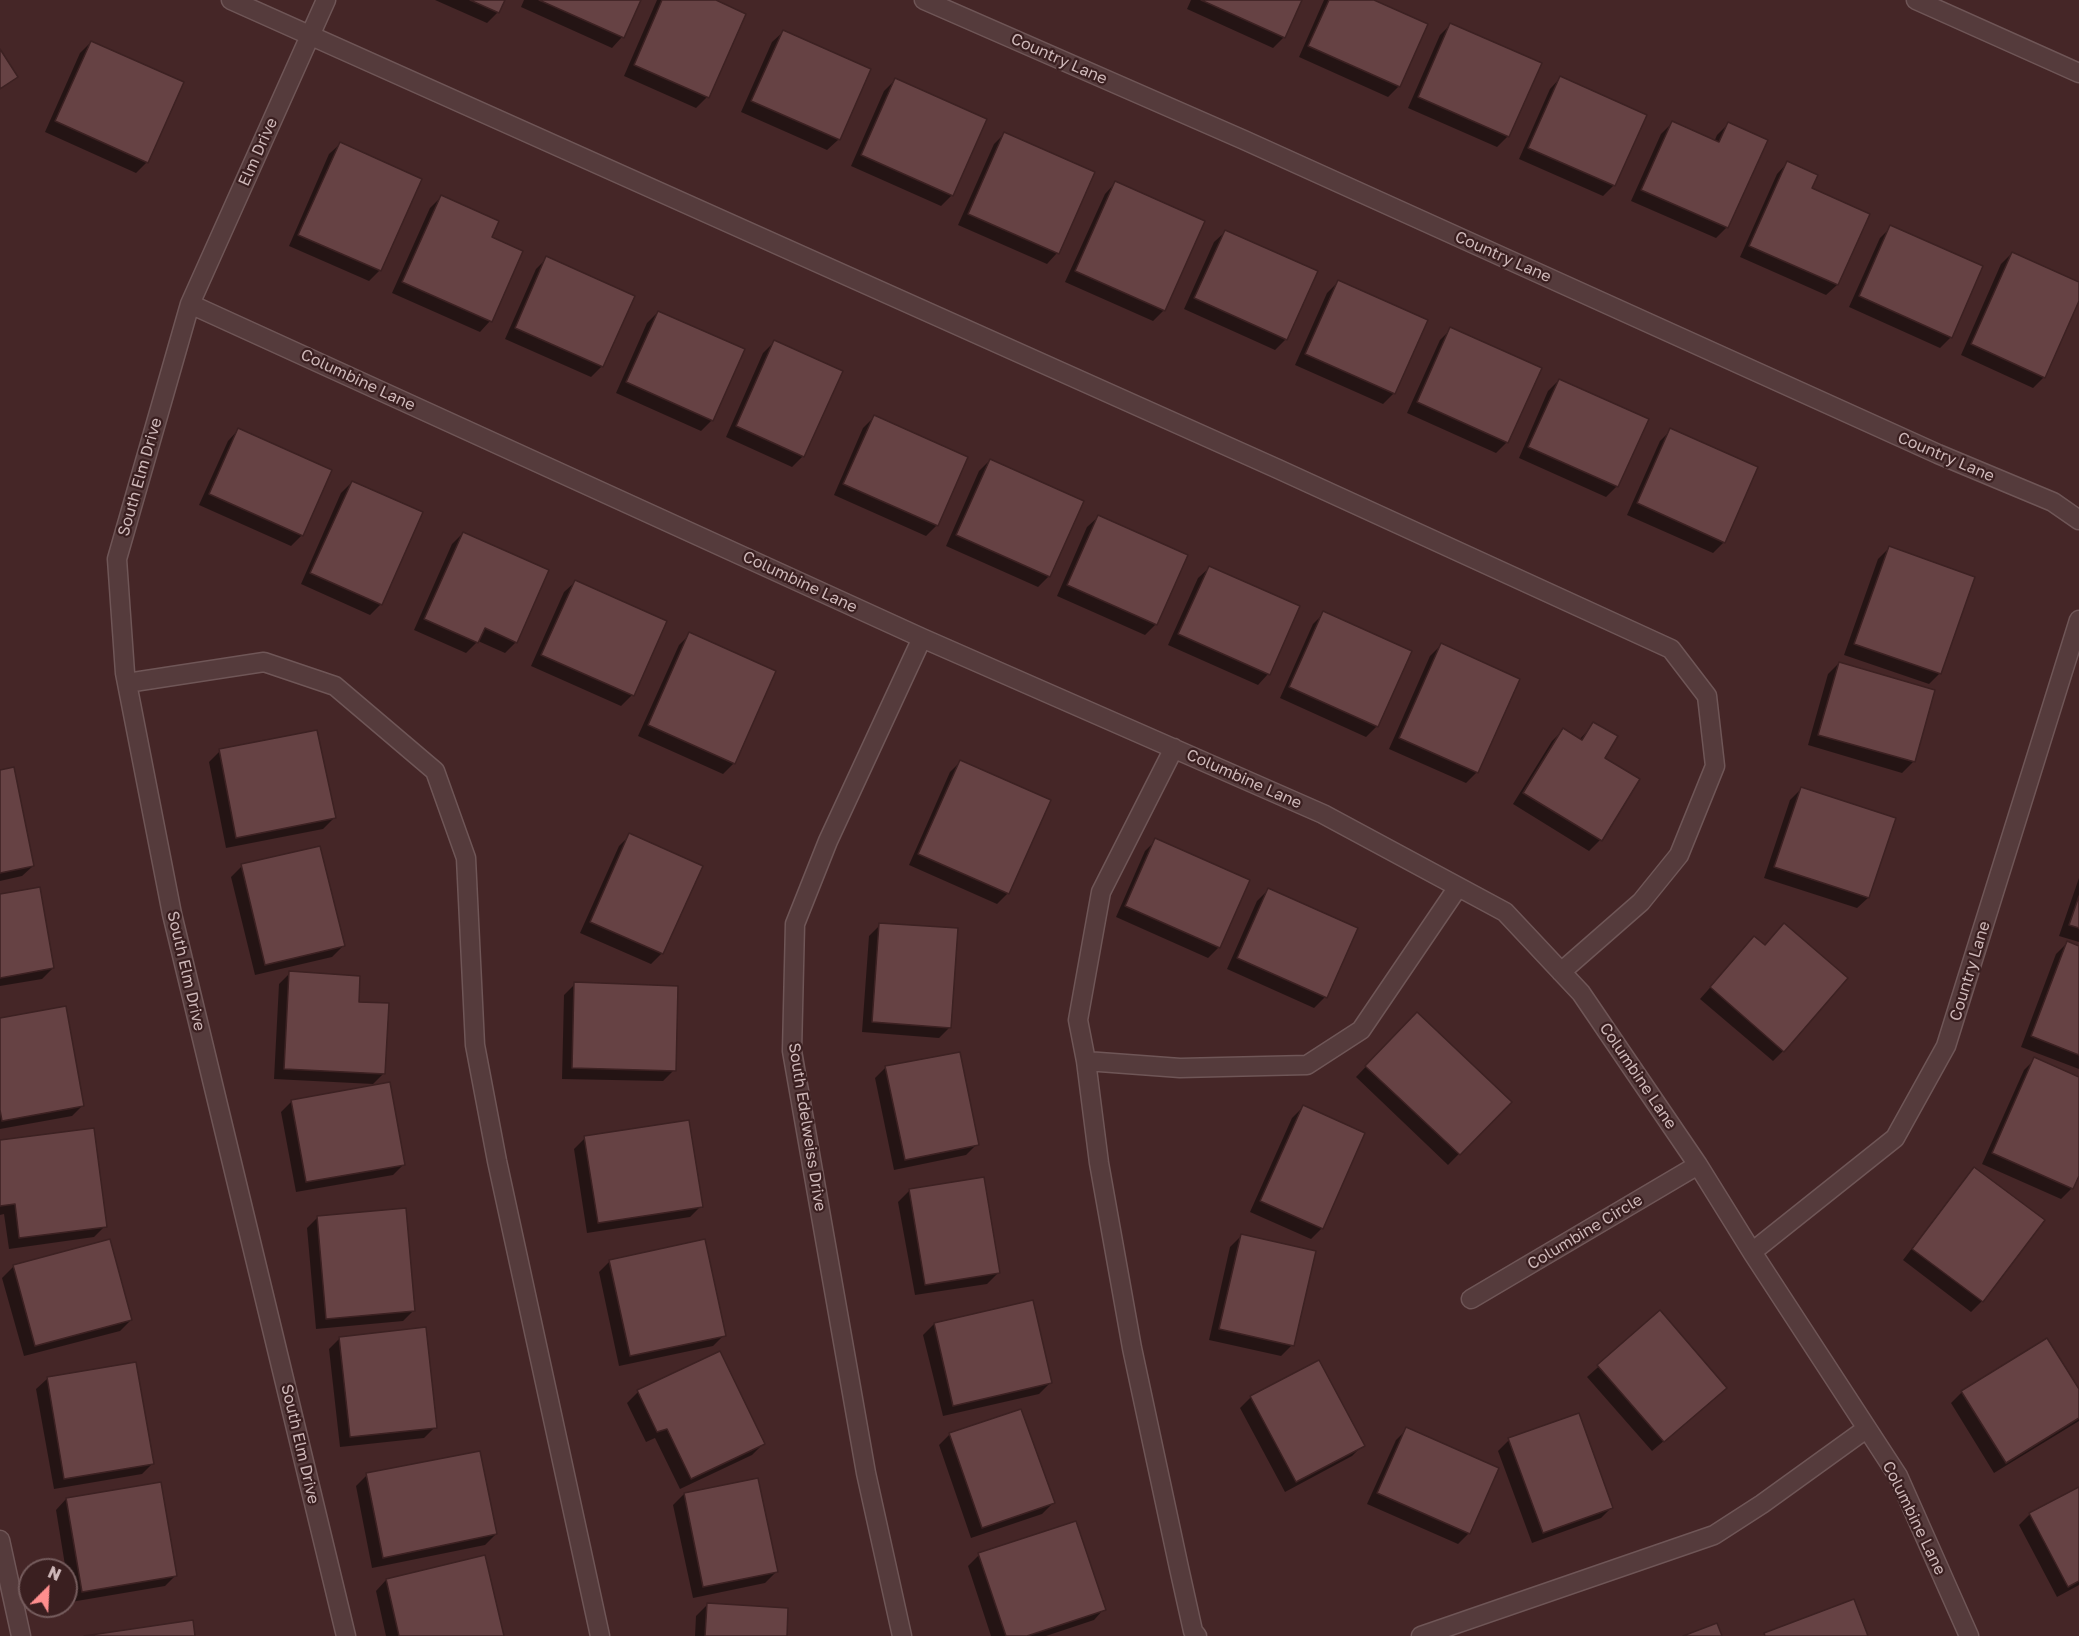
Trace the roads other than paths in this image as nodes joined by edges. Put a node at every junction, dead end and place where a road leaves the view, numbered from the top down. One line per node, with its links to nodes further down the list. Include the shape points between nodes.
1 (231, 0): 5 (street)
2 (326, 0): 5 (street, Elm Drive)
3 (924, 0): 8 (street, Country Lane, via 2053,502)
4 (1916, 0): 6 (street)
5 (310, 36): 7 (street, Elm Drive); 14 (street, via 1671,649 1707,696 1715,766 1679,855 1641,902)
6 (2079, 73)
7 (190, 304): 10 (street, Columbine Lane); 11 (street, South Elm Drive, via 117,559)
8 (2079, 520)
9 (2079, 620): 17 (street, Country Lane, via 1946,1046 1895,1138)
10 (922, 638): 12 (street, Columbine Lane); 24 (street, South Edelweiss Drive, via 828,841 795,924 792,1051 866,1473)
11 (127, 682): 22 (street, South Elm Drive, via 172,914); 23 (street, via 264,662 335,686 435,771 466,858 476,1046 497,1161)
12 (1174, 748): 13 (street, Columbine Lane, via 1323,814); 15 (street, via 1101,892 1078,1020)
13 (1458, 887): 14 (street, Columbine Lane, via 1505,912); 15 (street, via 1361,1030 1307,1065 1180,1068)
14 (1561, 972): 16 (street, Columbine Lane, via 1581,993)
15 (1086, 1061): 25 (street, via 1099,1163 1132,1348)
16 (1698, 1165): 17 (street, Columbine Lane); 18 (street, Columbine Circle)
17 (1752, 1252): 19 (street, Columbine Lane)
18 (1471, 1299)
19 (1866, 1429): 26 (street, via 1714,1535); 27 (street, Columbine Lane, via 1898,1476)
20 (0, 1540): 21 (street)
21 (21, 1636)
22 (346, 1636)
23 (600, 1636)
24 (902, 1636)
25 (1197, 1636)
26 (1421, 1636)
27 (1969, 1636)

